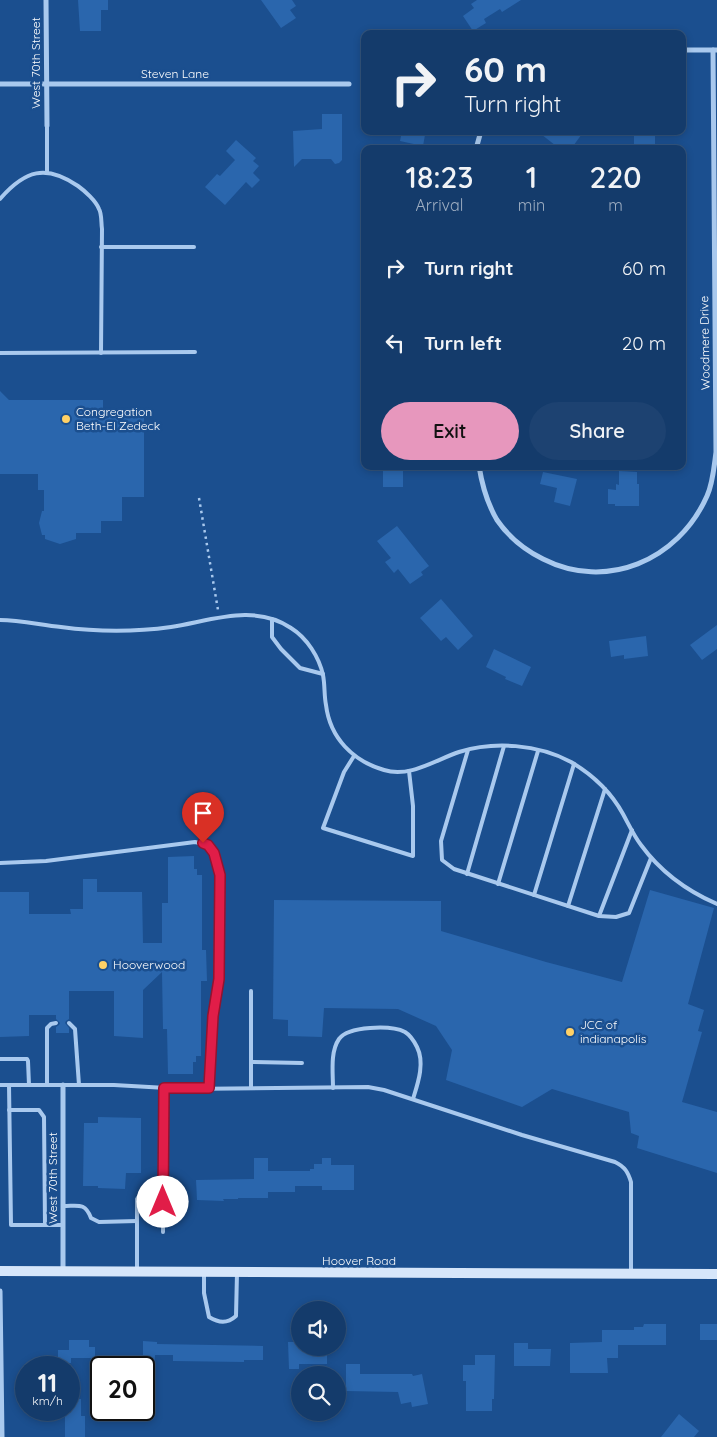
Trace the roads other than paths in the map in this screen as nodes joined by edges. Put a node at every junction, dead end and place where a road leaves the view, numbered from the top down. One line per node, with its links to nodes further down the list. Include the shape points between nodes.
1 (46, 0): 5 (street, West 70th Street)
2 (686, 50): 3 (street)
3 (715, 50): 15 (street, Woodmere Drive, via 716,452 707,497 692,522 673,543 649,559 606,572 570,569 532,553 505,530 487,500)
4 (0, 84): 5 (street, Steven Lane)
5 (46, 84): 6 (street, Steven Lane); 7 (street, West 70th Street)
6 (350, 84)
7 (47, 126): 8 (lane)
8 (47, 172): 9 (lane, via 26,176 10,186); 11 (lane, via 84,190 99,209)
9 (0, 199)
10 (194, 247): 11 (lane)
11 (102, 248): 12 (lane)
12 (102, 352): 13 (lane); 14 (lane)
13 (195, 352)
14 (0, 353)
15 (480, 470)
16 (272, 619): 17 (lane, via 249,616 219,618 171,627 98,631); 18 (lane, via 293,629 308,642); 18 (lane, via 272,638 281,649 300,668)
17 (0, 620)
18 (323, 674): 22 (lane, via 330,723 335,735)
19 (504, 746): 20 (lane); 21 (lane); 29 (lane)
20 (468, 750): 24 (lane); 29 (lane, via 441,841 442,860 454,870)
21 (538, 751): 23 (lane); 30 (lane)
22 (354, 756): 24 (lane, via 372,767); 24 (lane, via 344,772 323,828 413,856)
23 (574, 764): 25 (lane); 31 (lane)
24 (409, 771)
25 (605, 789): 26 (lane); 33 (lane)
26 (632, 830): 27 (lane); 34 (lane)
27 (651, 858): 32 (lane, via 663,871); 34 (lane, via 629,913 616,917)
28 (0, 863): 48 (lane, via 38,862 195,842 208,845 214,853 220,875 219,979 213,1016)
29 (467, 874): 30 (lane)
30 (498, 884): 31 (lane)
31 (534, 895): 33 (lane)
32 (717, 904)
33 (568, 906): 34 (lane)
34 (599, 916)
35 (251, 991): 39 (lane)
36 (56, 1023): 43 (lane, via 47,1028)
37 (69, 1023): 45 (lane, via 75,1029)
38 (0, 1059): 42 (lane, via 26,1059)
39 (251, 1062): 40 (lane); 49 (lane)
40 (302, 1062)
41 (9, 1085): 42 (lane); 46 (lane); 52 (lane)
42 (29, 1085): 43 (lane)
43 (47, 1085): 44 (lane)
44 (63, 1085): 45 (lane); 54 (street, West 70th Street)
45 (79, 1085): 47 (lane)
46 (0, 1086)
47 (164, 1088): 48 (lane); 53 (lane)
48 (209, 1088): 49 (lane)
49 (251, 1088): 50 (lane)
50 (333, 1088): 51 (lane, via 368,1087); 51 (lane, via 334,1053 338,1040 344,1034 368,1028 396,1029 409,1036 418,1048 420,1069)
51 (413, 1099): 64 (lane, via 622,1166 631,1182)
52 (9, 1110): 56 (lane, via 39,1110 44,1117); 56 (lane, via 11,1225)
53 (162, 1187): 55 (lane, via 145,1187 139,1194); 58 (lane)
54 (63, 1206): 55 (lane, via 82,1206 91,1218 99,1222); 57 (street, West 70th Street)
55 (137, 1221): 61 (lane)
56 (45, 1225): 57 (lane)
57 (63, 1225): 60 (street, West 70th Street)
58 (163, 1232)
59 (0, 1271): 60 (street, Hoover Road)
60 (63, 1272): 61 (street, Hoover Road)
61 (137, 1272): 62 (street, Hoover Road)
62 (204, 1273): 63 (street, Hoover Road); 63 (lane, via 209,1317 223,1322 236,1316)
63 (237, 1273): 64 (street, Hoover Road)
64 (631, 1274): 65 (street, Hoover Road)
65 (717, 1274)
66 (0, 1291): 67 (street)
67 (2, 1437)

